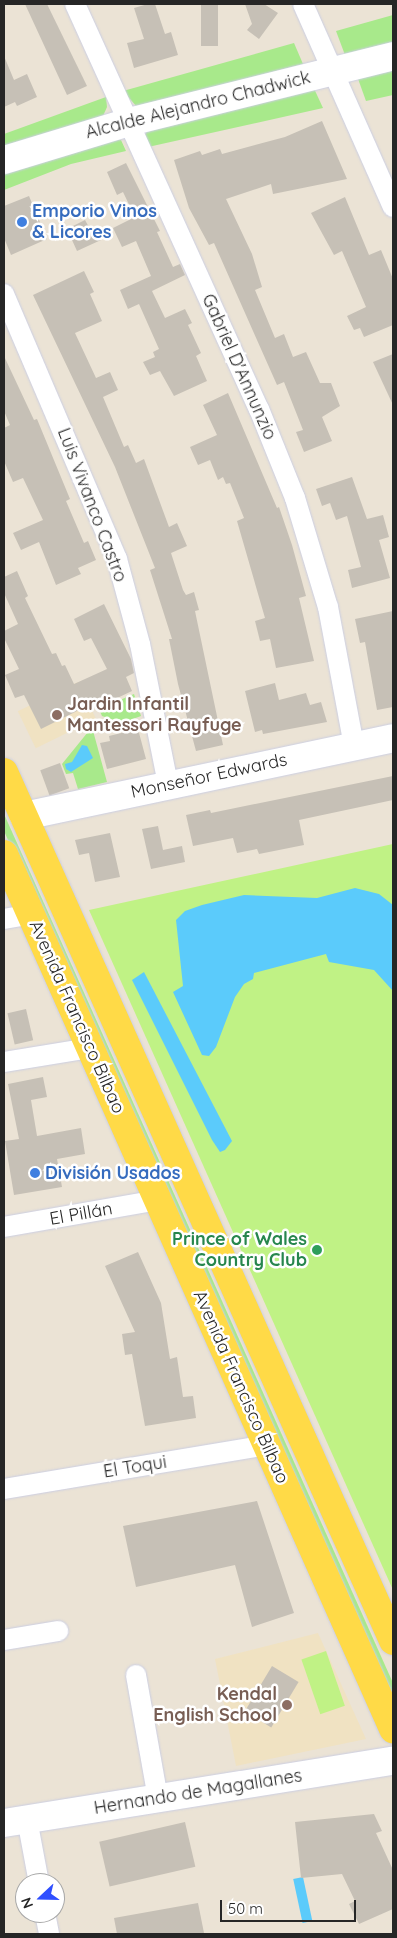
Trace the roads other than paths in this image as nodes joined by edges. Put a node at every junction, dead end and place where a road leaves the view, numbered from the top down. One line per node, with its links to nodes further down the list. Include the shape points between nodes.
1 (75, 4): 5 (street, Gabriel D'Annunzio)
2 (303, 4): 4 (street)
3 (393, 56): 4 (street, Alcalde Alejandro Chadwick)
4 (332, 71): 5 (street, Alcalde Alejandro Chadwick); 7 (street)
5 (128, 122): 6 (street, Alcalde Alejandro Chadwick); 10 (street, Gabriel D'Annunzio, via 259,409 295,498 328,606)
6 (4, 160)
7 (393, 207)
8 (4, 294): 12 (street, Luis Vivanco Castro, via 117,559 140,644)
9 (393, 738): 10 (street, Monseñor Edwards)
10 (354, 746): 12 (street, Monseñor Edwards)
11 (4, 772): 13 (main road, Avenida Francisco Bilbao)
12 (168, 784): 13 (street, Monseñor Edwards)
13 (14, 814): 25 (main road, Avenida Francisco Bilbao)
14 (4, 854): 15 (main road, Avenida Francisco Bilbao)
15 (31, 914): 16 (street); 17 (main road, Avenida Francisco Bilbao)
16 (4, 919)
17 (90, 1048): 18 (street); 19 (main road, Avenida Francisco Bilbao)
18 (4, 1062)
19 (158, 1200): 20 (street, El Pillán); 21 (main road, Avenida Francisco Bilbao)
20 (4, 1228)
21 (267, 1445): 22 (street, El Toqui); 27 (main road, Avenida Francisco Bilbao)
22 (4, 1489)
23 (58, 1631): 24 (street)
24 (4, 1640)
25 (393, 1641)
26 (136, 1675): 29 (street)
27 (393, 1729)
28 (393, 1761): 29 (street, Hernando de Magallanes)
29 (158, 1798): 30 (street, Hernando de Magallanes)
30 (16, 1821): 31 (street)
31 (35, 1873)

